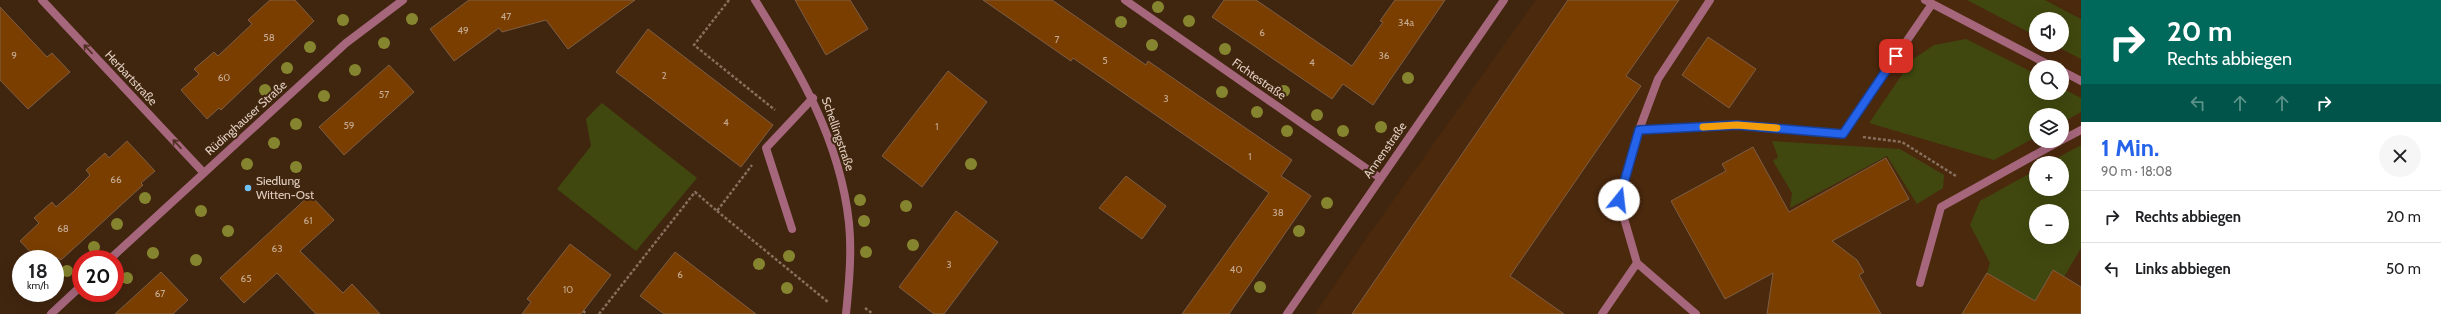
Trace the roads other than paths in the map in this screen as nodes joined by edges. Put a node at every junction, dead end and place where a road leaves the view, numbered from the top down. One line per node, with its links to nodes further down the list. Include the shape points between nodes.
1 (42, 0): 16 (street, Herbartstraße, one-way to 1)
2 (403, 0): 16 (street, Rüdinghauser Straße, via 346,43)
3 (755, 0): 11 (street, Schellingstraße)
4 (1125, 0): 17 (street, Fichtestraße)
5 (1504, 0): 17 (street, Annenstraße)
6 (1710, 0): 12 (street, via 1658,79)
7 (1929, 2): 8 (street); 12 (street, via 1843,134 1737,125)
8 (2041, 60)
9 (2069, 75): 10 (street)
10 (2081, 81)
11 (813, 98): 18 (street, via 766,148); 24 (street, Schellingstraße, via 835,157 848,222 850,256)
12 (1639, 130): 20 (street, via 1619,200)
13 (2081, 130): 14 (street)
14 (2069, 137)
15 (2048, 148): 21 (street, via 1941,207)
16 (203, 172): 19 (street, Rüdinghauser Straße)
17 (1380, 178): 25 (street, Annenstraße)
18 (792, 229)
19 (120, 250)
20 (1637, 263): 26 (street); 27 (street)
21 (1920, 283)
22 (72, 294): 23 (street)
23 (51, 314)
24 (846, 314)
25 (1287, 314)
26 (1602, 314)
27 (1696, 314)

